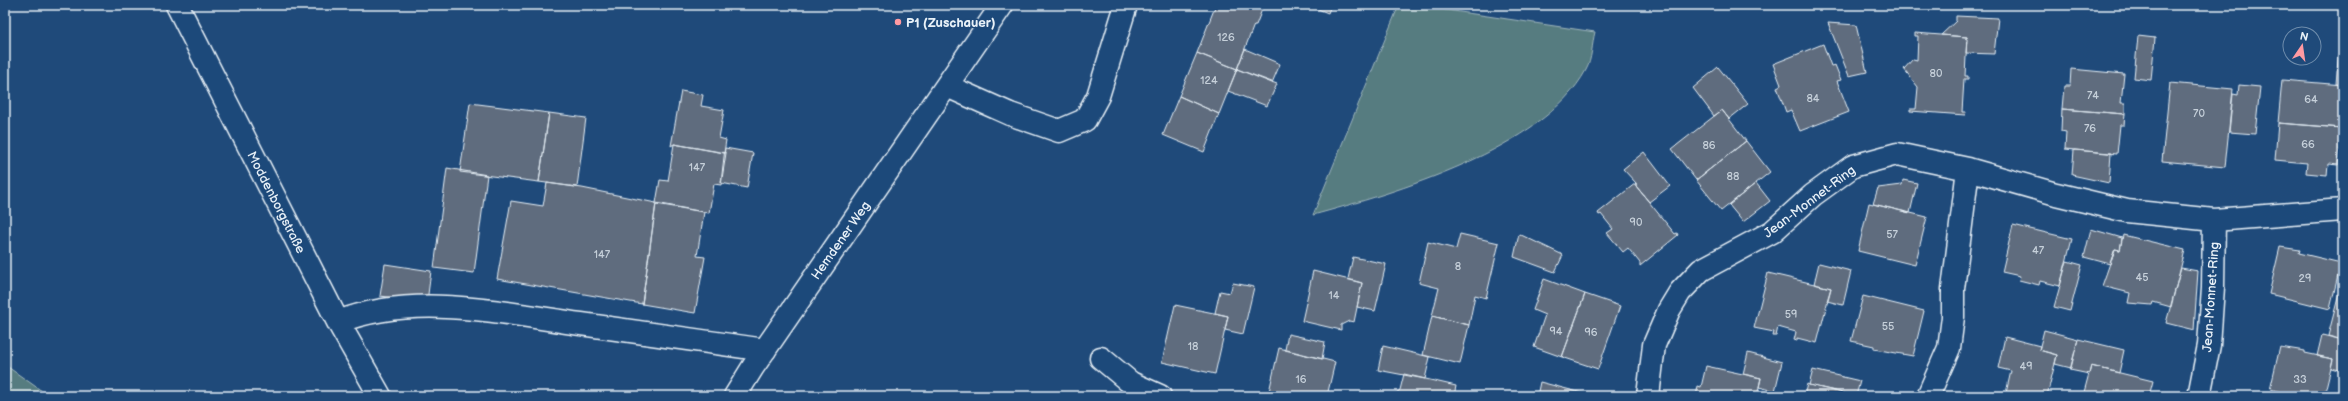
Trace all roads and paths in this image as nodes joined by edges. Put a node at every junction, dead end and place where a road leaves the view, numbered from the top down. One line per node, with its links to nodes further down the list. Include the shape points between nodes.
1 (177, 5): 8 (street, Moddenborgstraße)
2 (1002, 5): 4 (street, Hemdener Weg)
3 (1126, 5): 4 (street, via 1098,96 1085,120 1059,131 1010,114)
4 (947, 86): 9 (street, Hemdener Weg)
5 (1968, 169): 7 (street, Jean-Monnet-Ring, via 2127,211); 14 (street, Jean-Monnet-Ring, via 1897,154 1853,166 1813,195 1772,232 1701,270 1680,292 1654,345); 15 (street, via 1952,288 1950,348)
6 (2343, 210): 7 (street, Jean-Monnet-Ring)
7 (2214, 220): 16 (street, Jean-Monnet-Ring, via 2209,345)
8 (338, 322): 9 (street, via 362,313 395,308 460,306); 11 (street, Moddenborgstraße)
9 (765, 350): 12 (street, Hemdener Weg)
10 (1101, 358): 13 (street, via 1131,384)
11 (380, 396)
12 (735, 396)
13 (1160, 396)
14 (1648, 396)
15 (1928, 396)
16 (2199, 396)

